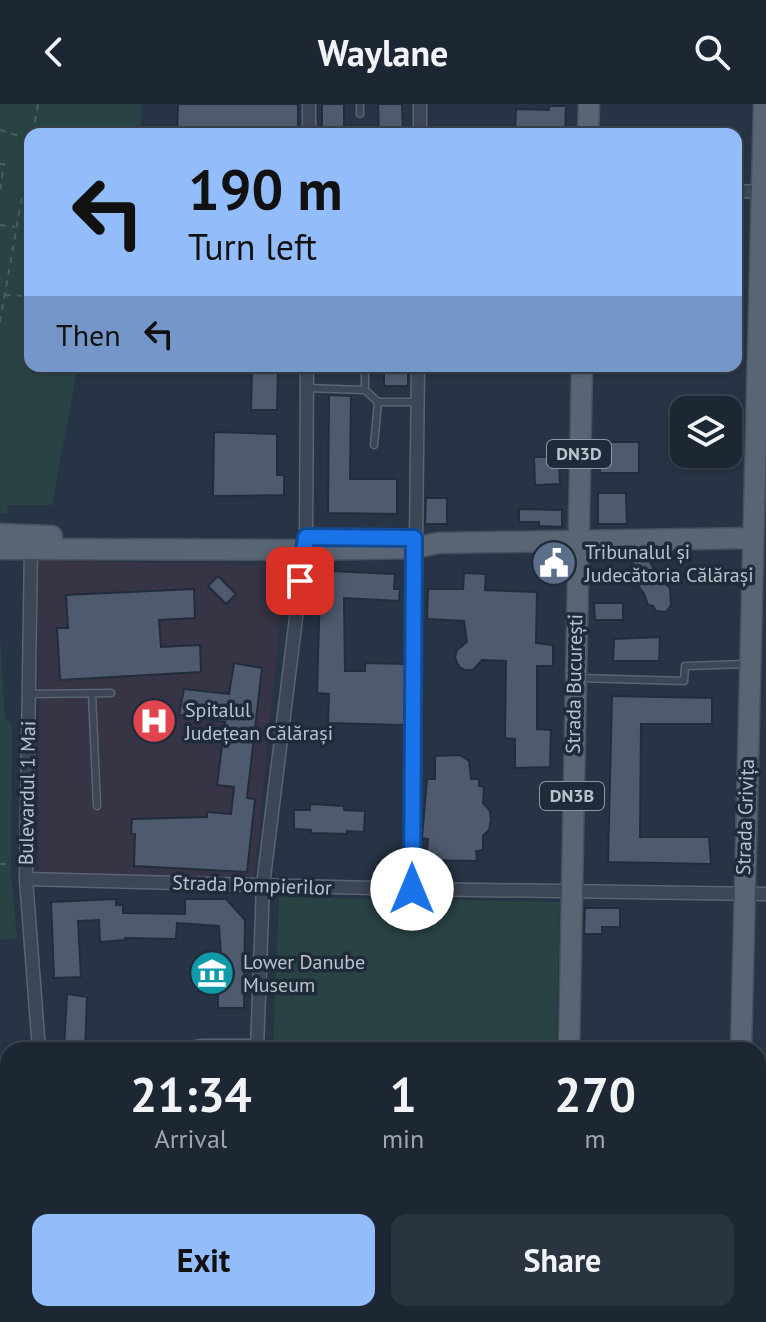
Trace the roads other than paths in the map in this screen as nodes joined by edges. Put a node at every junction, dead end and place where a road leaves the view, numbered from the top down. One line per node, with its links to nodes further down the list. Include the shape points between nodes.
1 (309, 104): 7 (street)
2 (360, 104): 6 (lane)
3 (420, 104): 8 (street)
4 (589, 104): 9 (main road)
5 (764, 104): 11 (main road, Strada Grivița)
6 (360, 114)
7 (309, 128)
8 (420, 128)
9 (588, 128)
10 (742, 191): 11 (street)
11 (764, 192): 22 (main road, Strada Grivița)
12 (307, 372): 16 (street)
13 (365, 372): 17 (lane)
14 (418, 372): 19 (street)
15 (582, 372): 24 (main road, Strada București / DN3D)
16 (307, 388): 17 (lane); 26 (street)
17 (365, 390): 18 (lane)
18 (378, 402): 19 (lane); 20 (lane)
19 (417, 402): 25 (street)
20 (374, 445)
21 (0, 534): 23 (main road)
22 (759, 538): 24 (main road); 28 (main road, Strada Grivița)
23 (31, 542): 26 (main road); 27 (main road); 32 (street, Bulevardul 1 Mai)
24 (577, 542): 25 (main road); 29 (main road, Strada București / DN3B)
25 (414, 543): 26 (main road); 36 (street)
26 (305, 544): 35 (street)
27 (0, 549)
28 (749, 663): 29 (lane, via 685,666 684,681); 38 (main road, Strada Grivița)
29 (574, 678): 37 (main road, Strada București / DN3B)
30 (92, 693): 31 (lane); 32 (lane); 33 (lane)
31 (111, 693)
32 (29, 694): 34 (street, Bulevardul 1 Mai)
33 (97, 806)
34 (26, 879): 35 (street, Strada Pompierilor); 40 (street, Bulevardul 1 Mai)
35 (263, 885): 36 (street, Strada Pompierilor); 41 (street)
36 (412, 889): 37 (street, Strada Pompierilor)
37 (571, 892): 38 (street, Strada Pompierilor); 42 (main road, Strada București / DN3B)
38 (743, 893): 39 (street, Strada Pompierilor); 43 (main road, Strada Grivița)
39 (766, 894)
40 (38, 1042)
41 (257, 1042)
42 (569, 1042)
43 (741, 1042)

